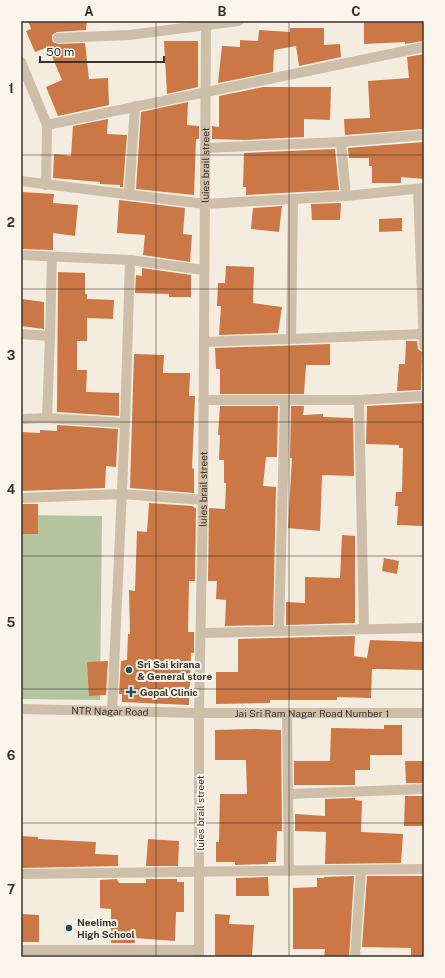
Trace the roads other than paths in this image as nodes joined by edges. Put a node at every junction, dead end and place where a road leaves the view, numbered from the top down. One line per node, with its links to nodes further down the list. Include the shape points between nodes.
1 (239, 21): 2 (street)
2 (206, 23): 3 (street, via 129,35); 6 (street, luies brail street)
3 (58, 38)
4 (424, 47): 6 (street)
5 (21, 64): 8 (street)
6 (205, 91): 7 (street); 11 (street, luies brail street)
7 (135, 106): 8 (street); 15 (street)
8 (47, 125): 13 (street)
9 (424, 135): 10 (street)
10 (341, 142): 11 (street); 16 (street)
11 (205, 148): 18 (street, luies brail street)
12 (21, 181): 13 (street)
13 (46, 185): 15 (street)
14 (421, 188): 16 (street); 22 (street)
15 (129, 195): 18 (street)
16 (346, 196): 17 (street)
17 (293, 199): 18 (street); 27 (street)
18 (205, 204): 23 (street, luies brail street)
19 (21, 255): 20 (street)
20 (52, 257): 21 (street); 26 (street)
21 (130, 260): 23 (street); 36 (street)
22 (423, 264): 25 (street)
23 (204, 270): 28 (street, luies brail street)
24 (21, 334): 26 (street)
25 (424, 334): 27 (street); 29 (street)
26 (50, 336): 34 (street)
27 (291, 339): 28 (street)
28 (204, 342): 31 (street, luies brail street)
29 (424, 346)
30 (424, 396): 33 (street)
31 (203, 400): 32 (street); 39 (street, luies brail street)
32 (285, 400): 33 (street); 42 (street)
33 (359, 400): 41 (street)
34 (46, 418): 35 (street); 36 (street)
35 (21, 419)
36 (125, 423): 37 (street)
37 (121, 494): 38 (street); 39 (street); 45 (street)
38 (21, 498)
39 (204, 500): 43 (street, luies brail street)
40 (424, 628): 41 (street)
41 (364, 629): 42 (street)
42 (280, 631): 43 (street)
43 (202, 633): 46 (street, luies brail street)
44 (21, 709): 45 (street, NTR Nagar Road)
45 (112, 712): 46 (street, NTR Nagar Road)
46 (199, 713): 47 (street, Jai Sri Ram Nagar Road Number 1); 54 (street, luies brail street)
47 (287, 713): 48 (street, Jai Sri Ram Nagar Road Number 1); 50 (street)
48 (424, 713)
49 (424, 789): 50 (street)
50 (289, 794): 53 (street)
51 (424, 869): 52 (street)
52 (361, 870): 53 (street); 58 (street)
53 (289, 871): 54 (street)
54 (200, 872): 55 (street); 57 (street, luies brail street)
55 (21, 874)
56 (21, 950): 57 (street)
57 (199, 953)
58 (355, 957)

